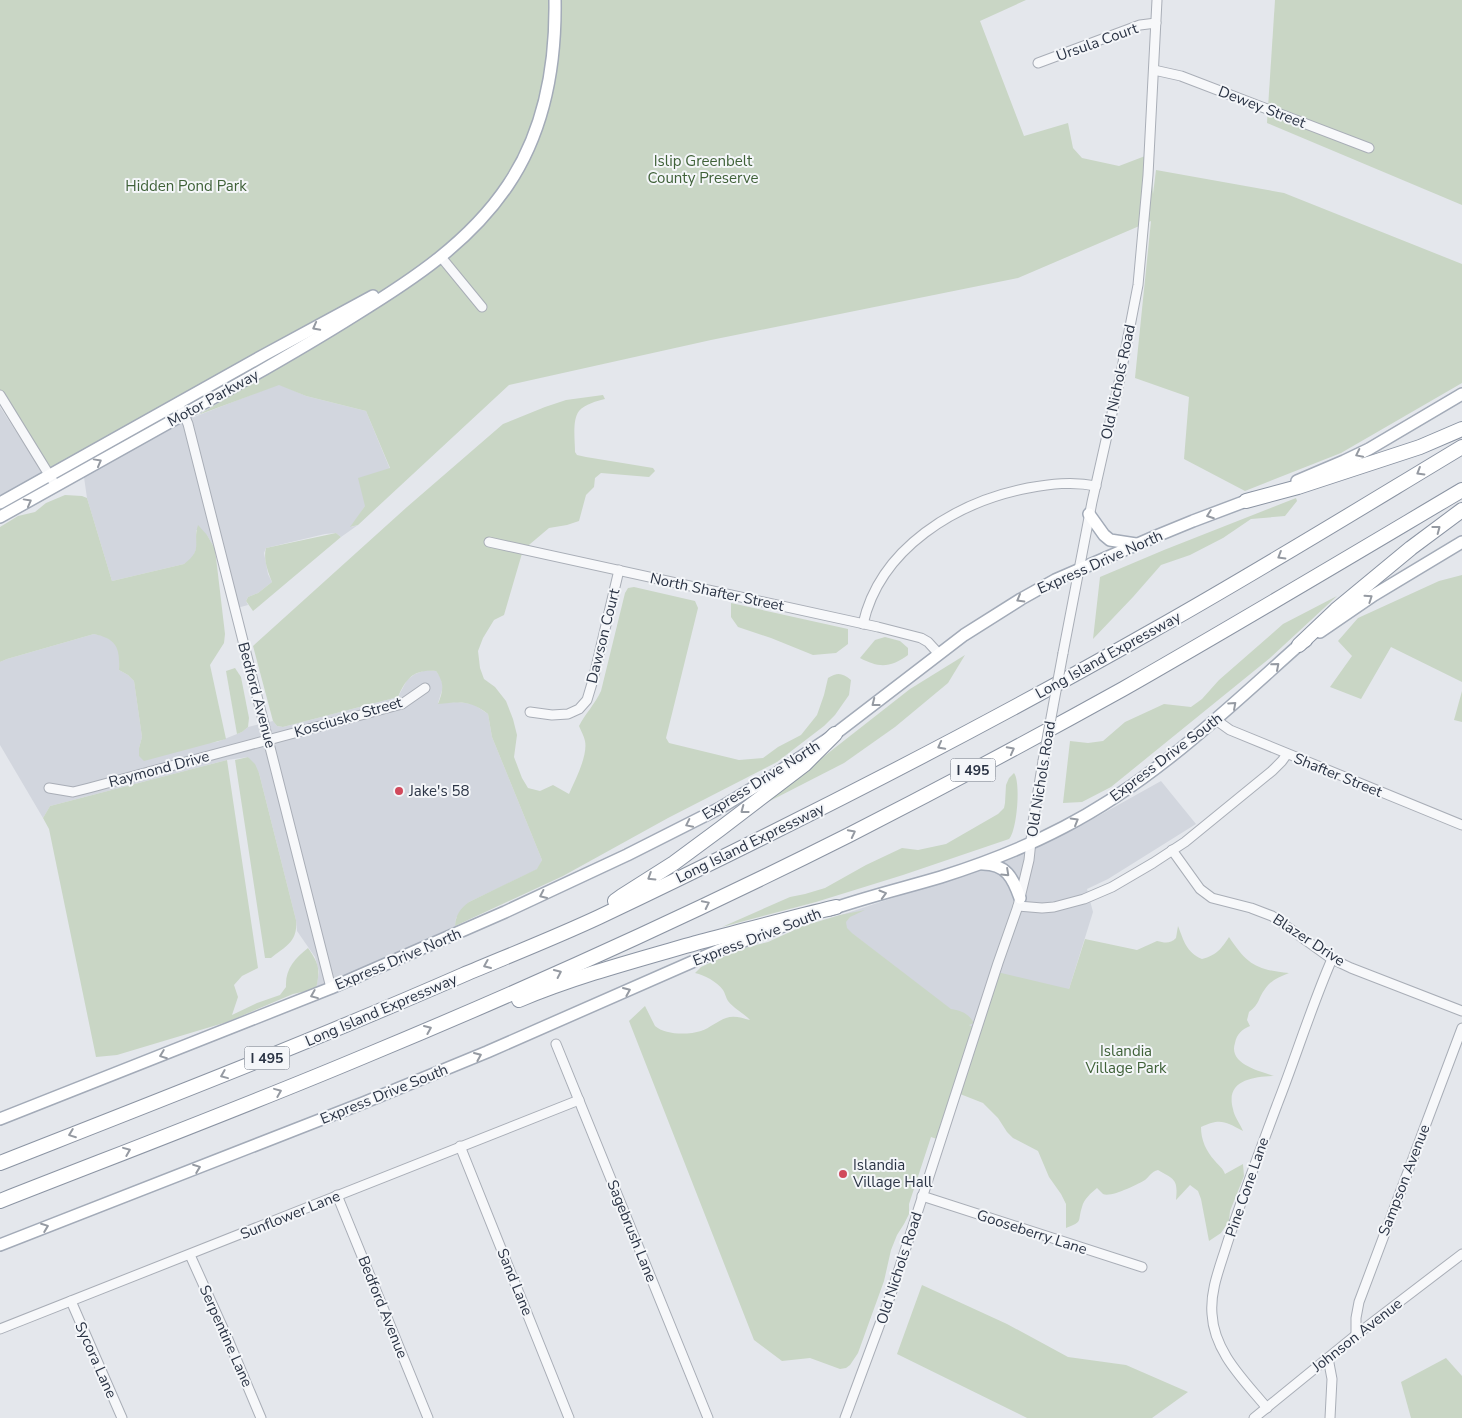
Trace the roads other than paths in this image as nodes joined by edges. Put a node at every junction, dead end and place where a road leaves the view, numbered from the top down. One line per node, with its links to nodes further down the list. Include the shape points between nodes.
1 (555, 0): 7 (main road, Motor Parkway, via 549,82 529,149 497,200)
2 (1157, 0): 3 (street, Old Nichols Road)
3 (1156, 23): 4 (street, Ursula Court, via 1140,25); 5 (street, Old Nichols Road)
4 (1038, 64)
5 (1154, 70): 6 (street, Dewey Street, via 1181,76); 18 (street, Old Nichols Road, via 1138,284)
6 (1369, 148)
7 (441, 257): 8 (main road, Motor Parkway); 9 (street)
8 (422, 272): 12 (main road, Motor Parkway, one-way to 12); 13 (main road, Motor Parkway, via 320,337)
9 (482, 307)
10 (1462, 394): 20 (main road, Express Drive North, one-way to 20, via 1370,449)
11 (0, 395): 16 (street)
12 (179, 403): 13 (street, Bedford Avenue); 16 (main road, Motor Parkway)
13 (184, 414): 17 (main road, Motor Parkway, one-way to 13); 37 (street, Bedford Avenue)
14 (1462, 429): 20 (highway, via 1420,447)
15 (1462, 447): 46 (highway, Long Island Expressway / I 495, one-way to 46, via 1203,602 1035,697 827,805)
16 (50, 475): 17 (street); 21 (main road, Motor Parkway)
17 (56, 486): 24 (main road, Motor Parkway, one-way to 17)
18 (1096, 486): 23 (street, Old Nichols Road); 30 (street, via 1066,483 1020,490 979,502 940,521 913,542 881,578)
19 (1462, 490): 50 (highway, I 495, one-way to 19, via 690,912 954,780 1165,665)
20 (1246, 502): 27 (main road, Express Drive North, one-way to 27)
21 (0, 503)
22 (1462, 510): 31 (highway, one-way to 22, via 1336,610)
23 (1089, 514): 27 (main road, via 1110,540); 28 (street, Old Nichols Road)
24 (0, 517)
25 (489, 542): 29 (street, North Shafter Street)
26 (1462, 542): 31 (main road, Express Drive South, one-way to 26)
27 (1137, 544): 28 (main road, Express Drive North)
28 (1079, 569): 32 (main road, Express Drive North, one-way to 32, via 1021,599); 41 (street, Old Nichols Road, bridge)
29 (619, 570): 30 (street, North Shafter Street); 34 (street, Dawson Court, via 587,700 568,714 552,716)
30 (863, 624): 32 (street, North Shafter Street, via 921,638)
31 (1299, 645): 35 (main road, Express Drive South, one-way to 31)
32 (939, 654): 36 (main road, Express Drive North, one-way to 36)
33 (425, 688): 37 (street, Kosciusko Street, via 402,704)
34 (530, 712)
35 (1216, 720): 38 (street, Shafter Street, via 1230,730); 41 (main road, Express Drive South, one-way to 35, via 1064,828 1130,788)
36 (835, 734): 46 (highway, one-way to 46, via 804,765); 48 (main road, Express Drive North, one-way to 48, via 746,793 693,821 505,912)
37 (269, 740): 39 (street, Raymond Drive, via 73,792); 48 (street, Bedford Avenue)
38 (1287, 754): 40 (street, Shafter Street); 42 (street, via 1272,772)
39 (49, 788)
40 (1462, 826)
41 (1031, 843): 43 (main road, Express Drive South); 44 (street, Old Nichols Road)
42 (1172, 850): 44 (street, via 1129,878 1084,899 1054,908); 47 (street, Blazer Drive, via 1206,894 1219,901 1272,916)
43 (979, 864): 44 (main road, one-way to 44, via 995,865 1005,870 1013,880); 45 (main road, Express Drive South, one-way to 43)
44 (1019, 902): 58 (street, Old Nichols Road)
45 (836, 907): 50 (highway, via 602,970 499,1009); 60 (main road, Express Drive South, one-way to 45, via 363,1103 717,951)
46 (596, 918): 56 (highway, Long Island Expressway / I 495, one-way to 56, via 308,1041)
47 (1332, 959): 49 (street, Blazer Drive); 68 (street, Pine Cone Lane, via 1240,1204 1212,1299 1215,1334 1221,1348)
48 (331, 988): 54 (main road, Express Drive North, one-way to 54)
49 (1462, 1011)
50 (466, 1013): 59 (highway, I 495, one-way to 50)
51 (1462, 1028): 66 (street, Sampson Avenue, via 1358,1302)
52 (556, 1044): 53 (street, Sagebrush Lane)
53 (579, 1100): 55 (street, Sunflower Lane); 73 (street, Sagebrush Lane)
54 (0, 1119)
55 (460, 1146): 57 (street, Sunflower Lane); 72 (street, Sand Lane)
56 (0, 1163)
57 (338, 1195): 62 (street, Sunflower Lane); 71 (street, Bedford Avenue)
58 (922, 1196): 63 (street, Gooseberry Lane); 74 (street, Old Nichols Road, via 891,1294)
59 (0, 1201)
60 (0, 1245)
61 (1462, 1254): 66 (street, Johnson Avenue)
62 (190, 1255): 64 (street, Sunflower Lane); 70 (street, Serpentine Lane)
63 (1142, 1267)
64 (71, 1301): 65 (street, Sunflower Lane); 69 (street, Sycora Lane)
65 (0, 1329)
66 (1356, 1335): 67 (street, Johnson Avenue)
67 (1328, 1358): 68 (street, Johnson Avenue); 76 (street, via 1332,1379)
68 (1266, 1408): 75 (street, Johnson Avenue)
69 (122, 1418)
70 (261, 1418)
71 (428, 1418)
72 (569, 1418)
73 (708, 1418)
74 (845, 1418)
75 (1254, 1418)
76 (1330, 1418)

